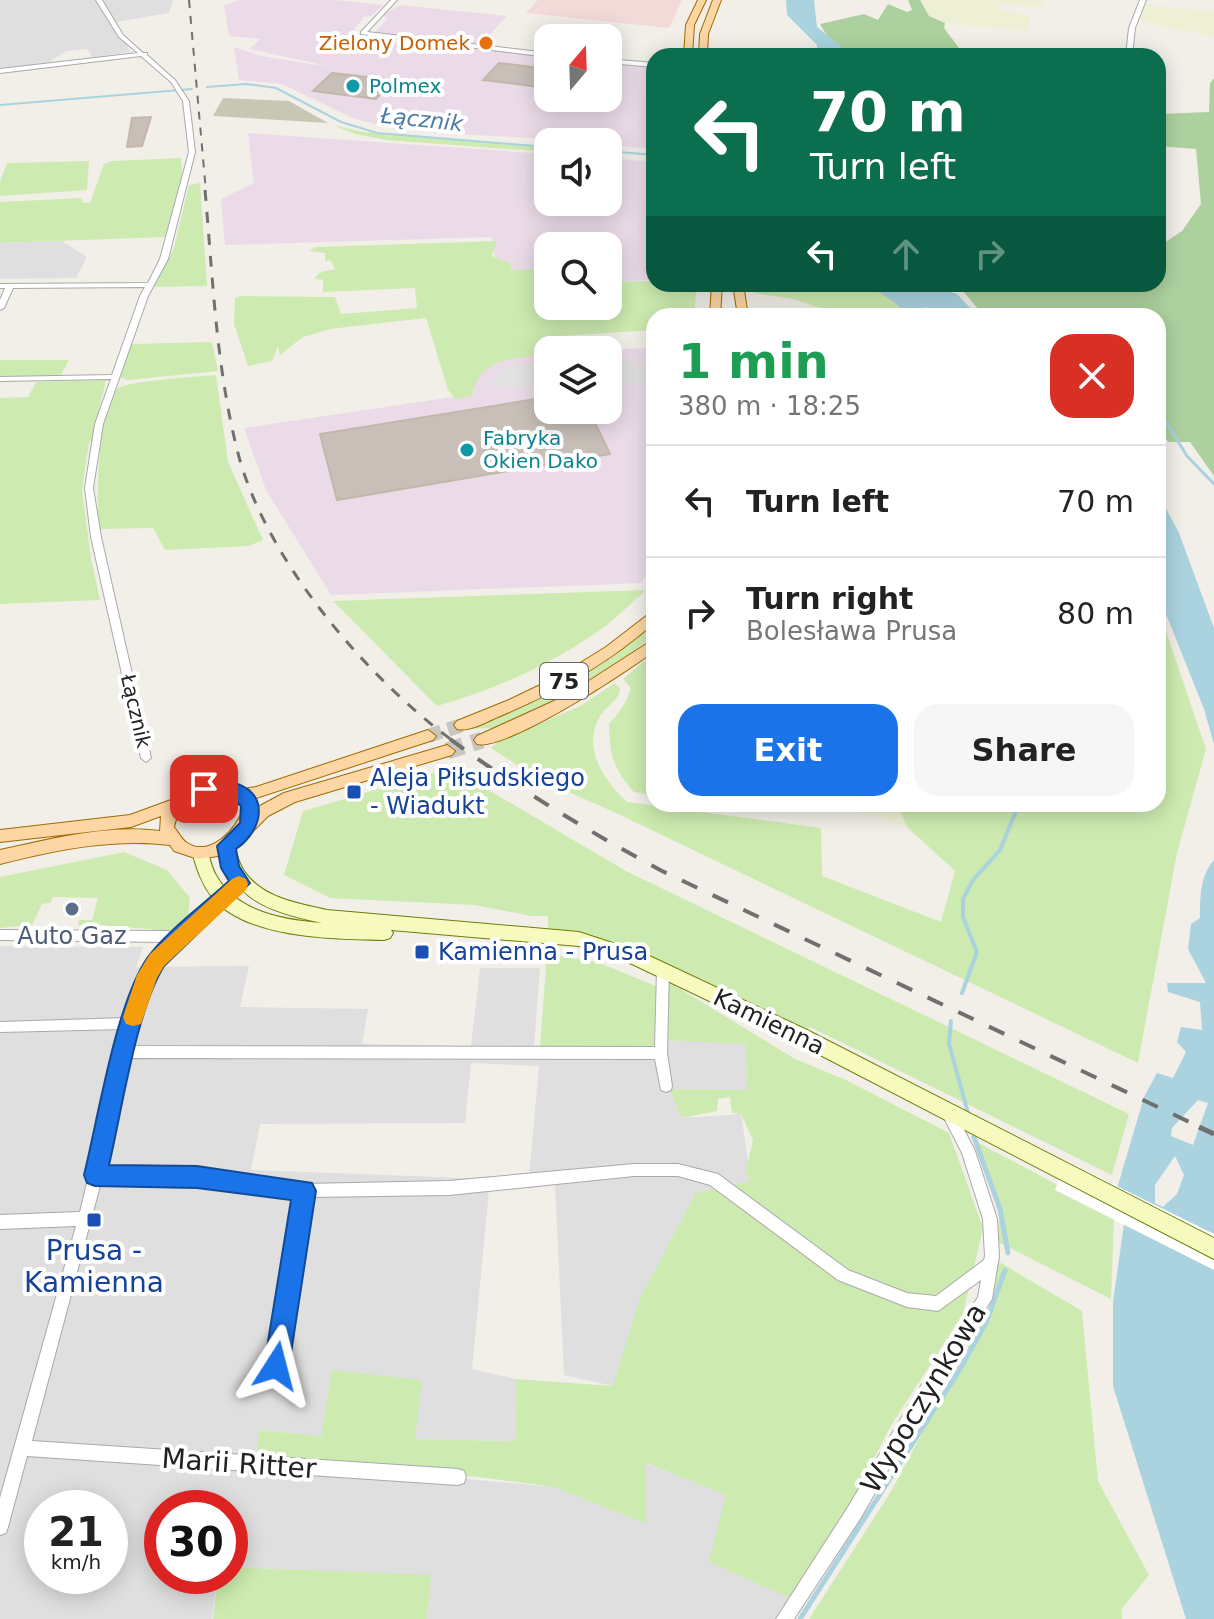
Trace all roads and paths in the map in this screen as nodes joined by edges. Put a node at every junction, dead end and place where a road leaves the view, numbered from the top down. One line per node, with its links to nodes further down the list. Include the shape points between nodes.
1 (99, 0): 10 (street, Łącznik, via 121,36)
2 (394, 0): 9 (street, via 363,33)
3 (702, 0): 6 (main road, via 690,25)
4 (717, 0): 7 (main road)
5 (1143, 0): 8 (street)
6 (689, 48)
7 (702, 48)
8 (1130, 48)
9 (534, 53)
10 (145, 54): 13 (street); 14 (street, Łącznik, via 186,101 192,152 164,259)
11 (622, 62): 12 (street)
12 (646, 64)
13 (0, 71)
14 (149, 285): 16 (street); 18 (street, Łącznik)
15 (0, 286): 16 (street)
16 (10, 286): 17 (street)
17 (0, 308)
18 (114, 377): 19 (street); 26 (street, Łącznik, via 99,424 89,488)
19 (0, 379)
20 (646, 621): 22 (main road, 75, via 583,670)
21 (646, 650): 24 (main road, 75, via 573,701)
22 (462, 725)
23 (428, 736): 27 (main road)
24 (482, 740)
25 (447, 751): 29 (main road, via 290,797)
26 (146, 758)
27 (242, 795): 28 (main road, via 204,789); 29 (main road, via 252,811)
28 (175, 805): 30 (main road, via 131,821); 31 (main road, via 166,824)
29 (249, 824): 32 (main road)
30 (0, 836)
31 (171, 839): 33 (main road); 34 (main road, via 129,837)
32 (226, 846): 33 (main road); 35 (street, via 230,868)
33 (200, 852): 36 (street, Kamienna, via 208,879)
34 (0, 857)
35 (240, 883): 36 (street); 37 (street, Kamienna, via 262,898 327,917)
36 (226, 899): 37 (street, Kamienna, via 250,915 306,929 423,934); 39 (street)
37 (457, 929): 40 (street, Kamienna, via 579,939)
38 (0, 935): 39 (street, via 168,936)
39 (178, 941): 41 (street, via 147,975)
40 (663, 970): 44 (street); 46 (street, Kamienna)
41 (132, 1023): 42 (street); 43 (street)
42 (0, 1027)
43 (124, 1052): 44 (street); 47 (street)
44 (661, 1053): 45 (street)
45 (666, 1086)
46 (949, 1114): 51 (street, Kamienna); 52 (street, Wypoczynkowa, via 968,1151 990,1219)
47 (95, 1175): 48 (street, via 197,1177); 49 (street)
48 (304, 1191): 52 (street, via 449,1188 678,1170 713,1179 843,1275 907,1300 938,1304); 53 (street)
49 (85, 1219): 50 (street); 54 (street)
50 (0, 1222)
51 (1214, 1249)
52 (989, 1265): 57 (street, Wypoczynkowa, via 985,1299)
53 (276, 1366)
54 (21, 1448): 55 (street, Marii Ritter); 56 (street)
55 (458, 1477)
56 (0, 1527)
57 (784, 1619)

